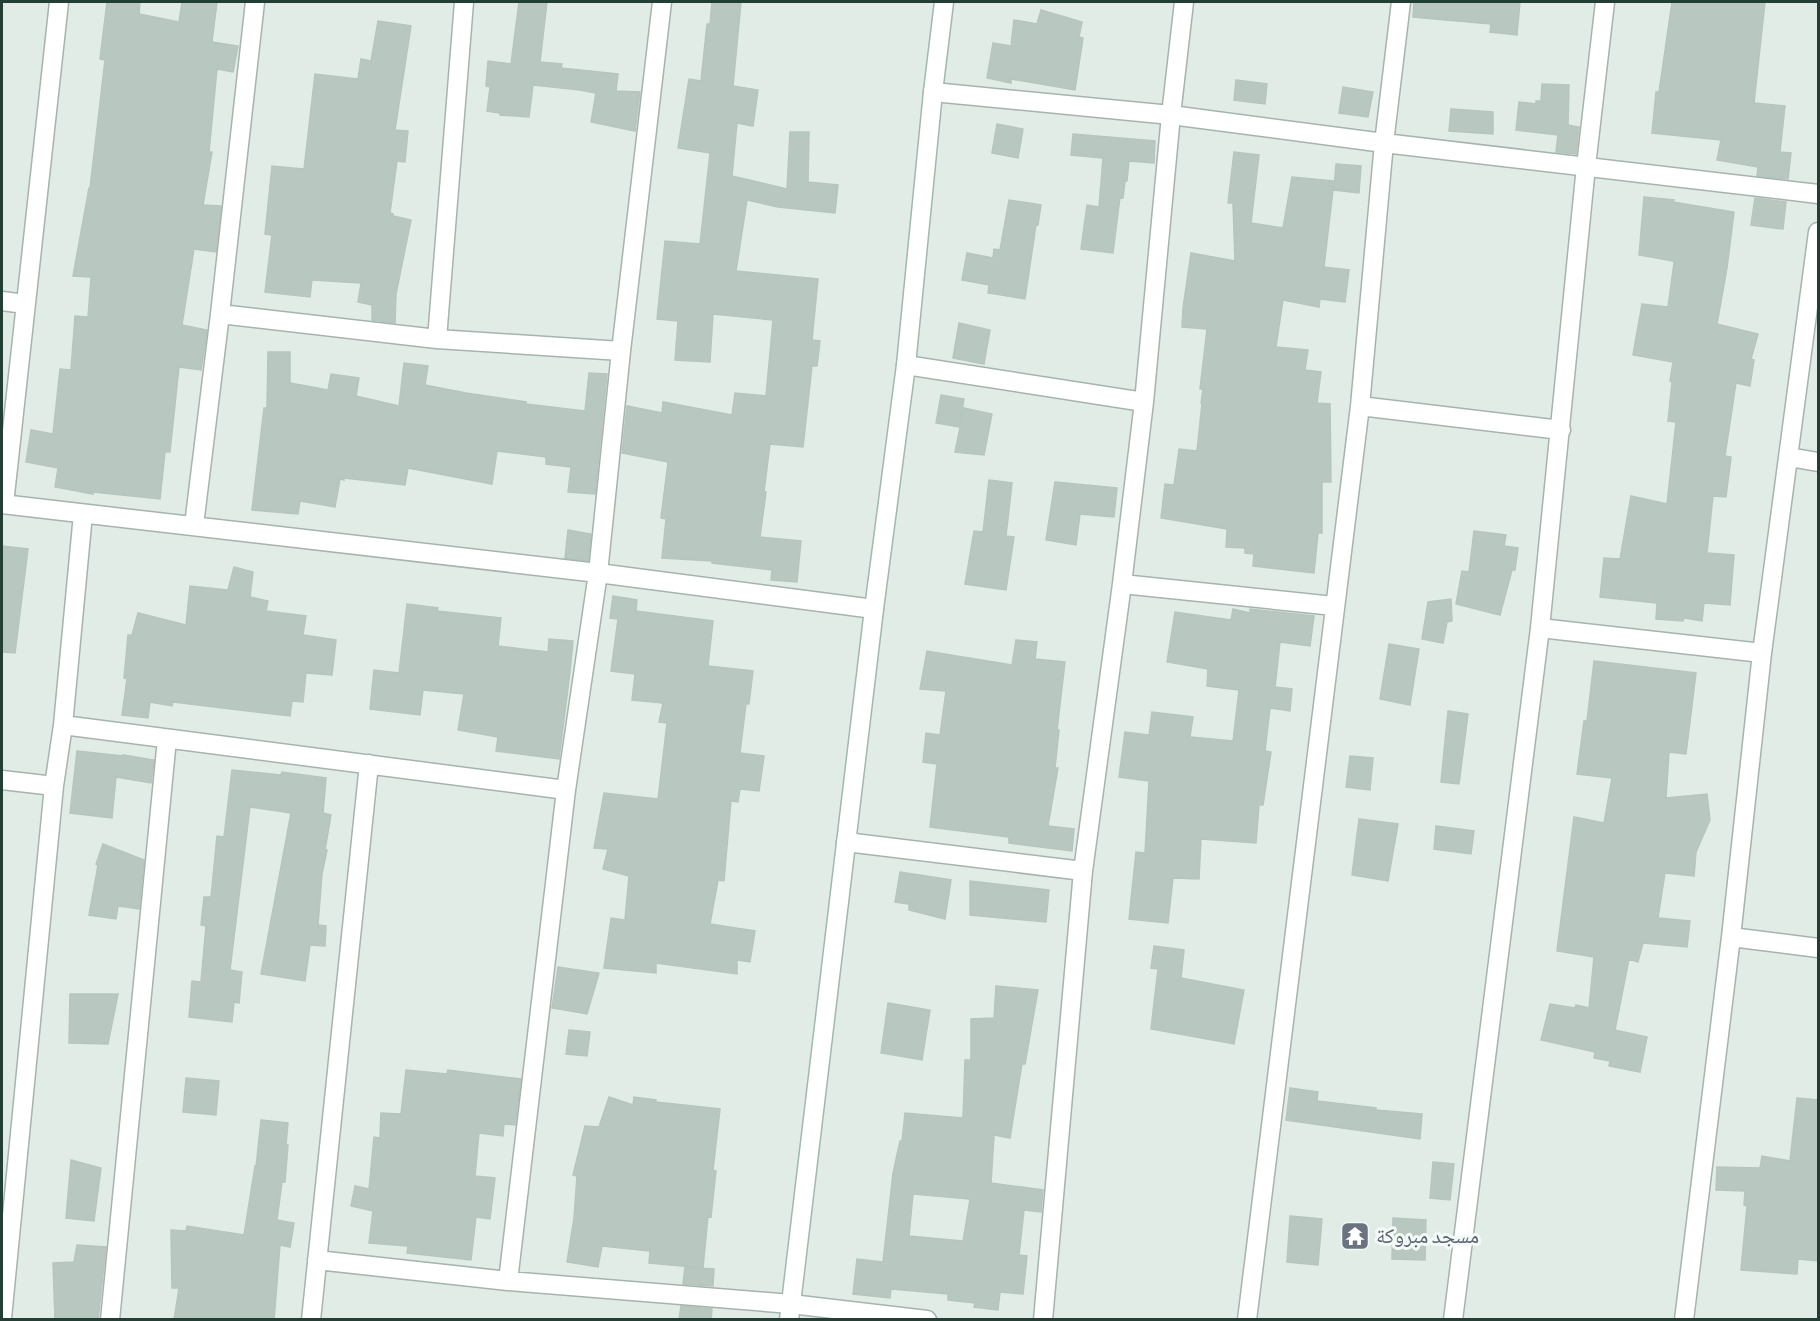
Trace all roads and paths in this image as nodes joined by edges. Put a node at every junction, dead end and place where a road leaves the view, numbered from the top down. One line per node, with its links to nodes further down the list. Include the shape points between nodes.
1 (59, 2): 16 (street)
2 (255, 2): 17 (street)
3 (464, 2): 18 (street)
4 (662, 2): 19 (street)
5 (944, 2): 9 (street)
6 (1184, 2): 10 (street)
7 (1401, 2): 11 (street)
8 (1605, 2): 12 (street)
9 (933, 92): 10 (street); 20 (street)
10 (1171, 115): 11 (street); 21 (street)
11 (1384, 143): 12 (street); 22 (street)
12 (1586, 166): 13 (street); 23 (street)
13 (1818, 194)
14 (1818, 232): 24 (street)
15 (2, 301): 16 (street)
16 (26, 304): 26 (street)
17 (220, 314): 18 (street); 28 (street)
18 (437, 339): 19 (street)
19 (621, 351): 29 (street)
20 (906, 365): 21 (street); 32 (street)
21 (1144, 402): 30 (street)
22 (1360, 406): 23 (street); 31 (street)
23 (1561, 430): 33 (street)
24 (1790, 457): 25 (street); 34 (street)
25 (1818, 462)
26 (3, 504): 27 (street)
27 (83, 514): 28 (street); 35 (street)
28 (194, 525): 29 (street)
29 (598, 573): 32 (street); 40 (street)
30 (1122, 584): 31 (street); 42 (street)
31 (1334, 606): 54 (street)
32 (874, 609): 41 (street)
33 (1540, 628): 34 (street); 55 (street)
34 (1762, 653): 43 (street)
35 (63, 725): 36 (street); 39 (street)
36 (167, 739): 37 (street); 50 (street)
37 (369, 764): 40 (street); 45 (street)
38 (2, 780): 39 (street)
39 (54, 786): 46 (street)
40 (566, 790): 47 (street)
41 (846, 842): 42 (street); 48 (street)
42 (1083, 871): 53 (street)
43 (1731, 937): 44 (street); 56 (street)
44 (1818, 948)
45 (316, 1260): 47 (street); 51 (street)
46 (3, 1280): 49 (street)
47 (508, 1281): 48 (street)
48 (790, 1312): 52 (street)
49 (2, 1318)
50 (110, 1320)
51 (311, 1320)
52 (927, 1320)
53 (1043, 1320)
54 (1248, 1320)
55 (1453, 1320)
56 (1684, 1320)

